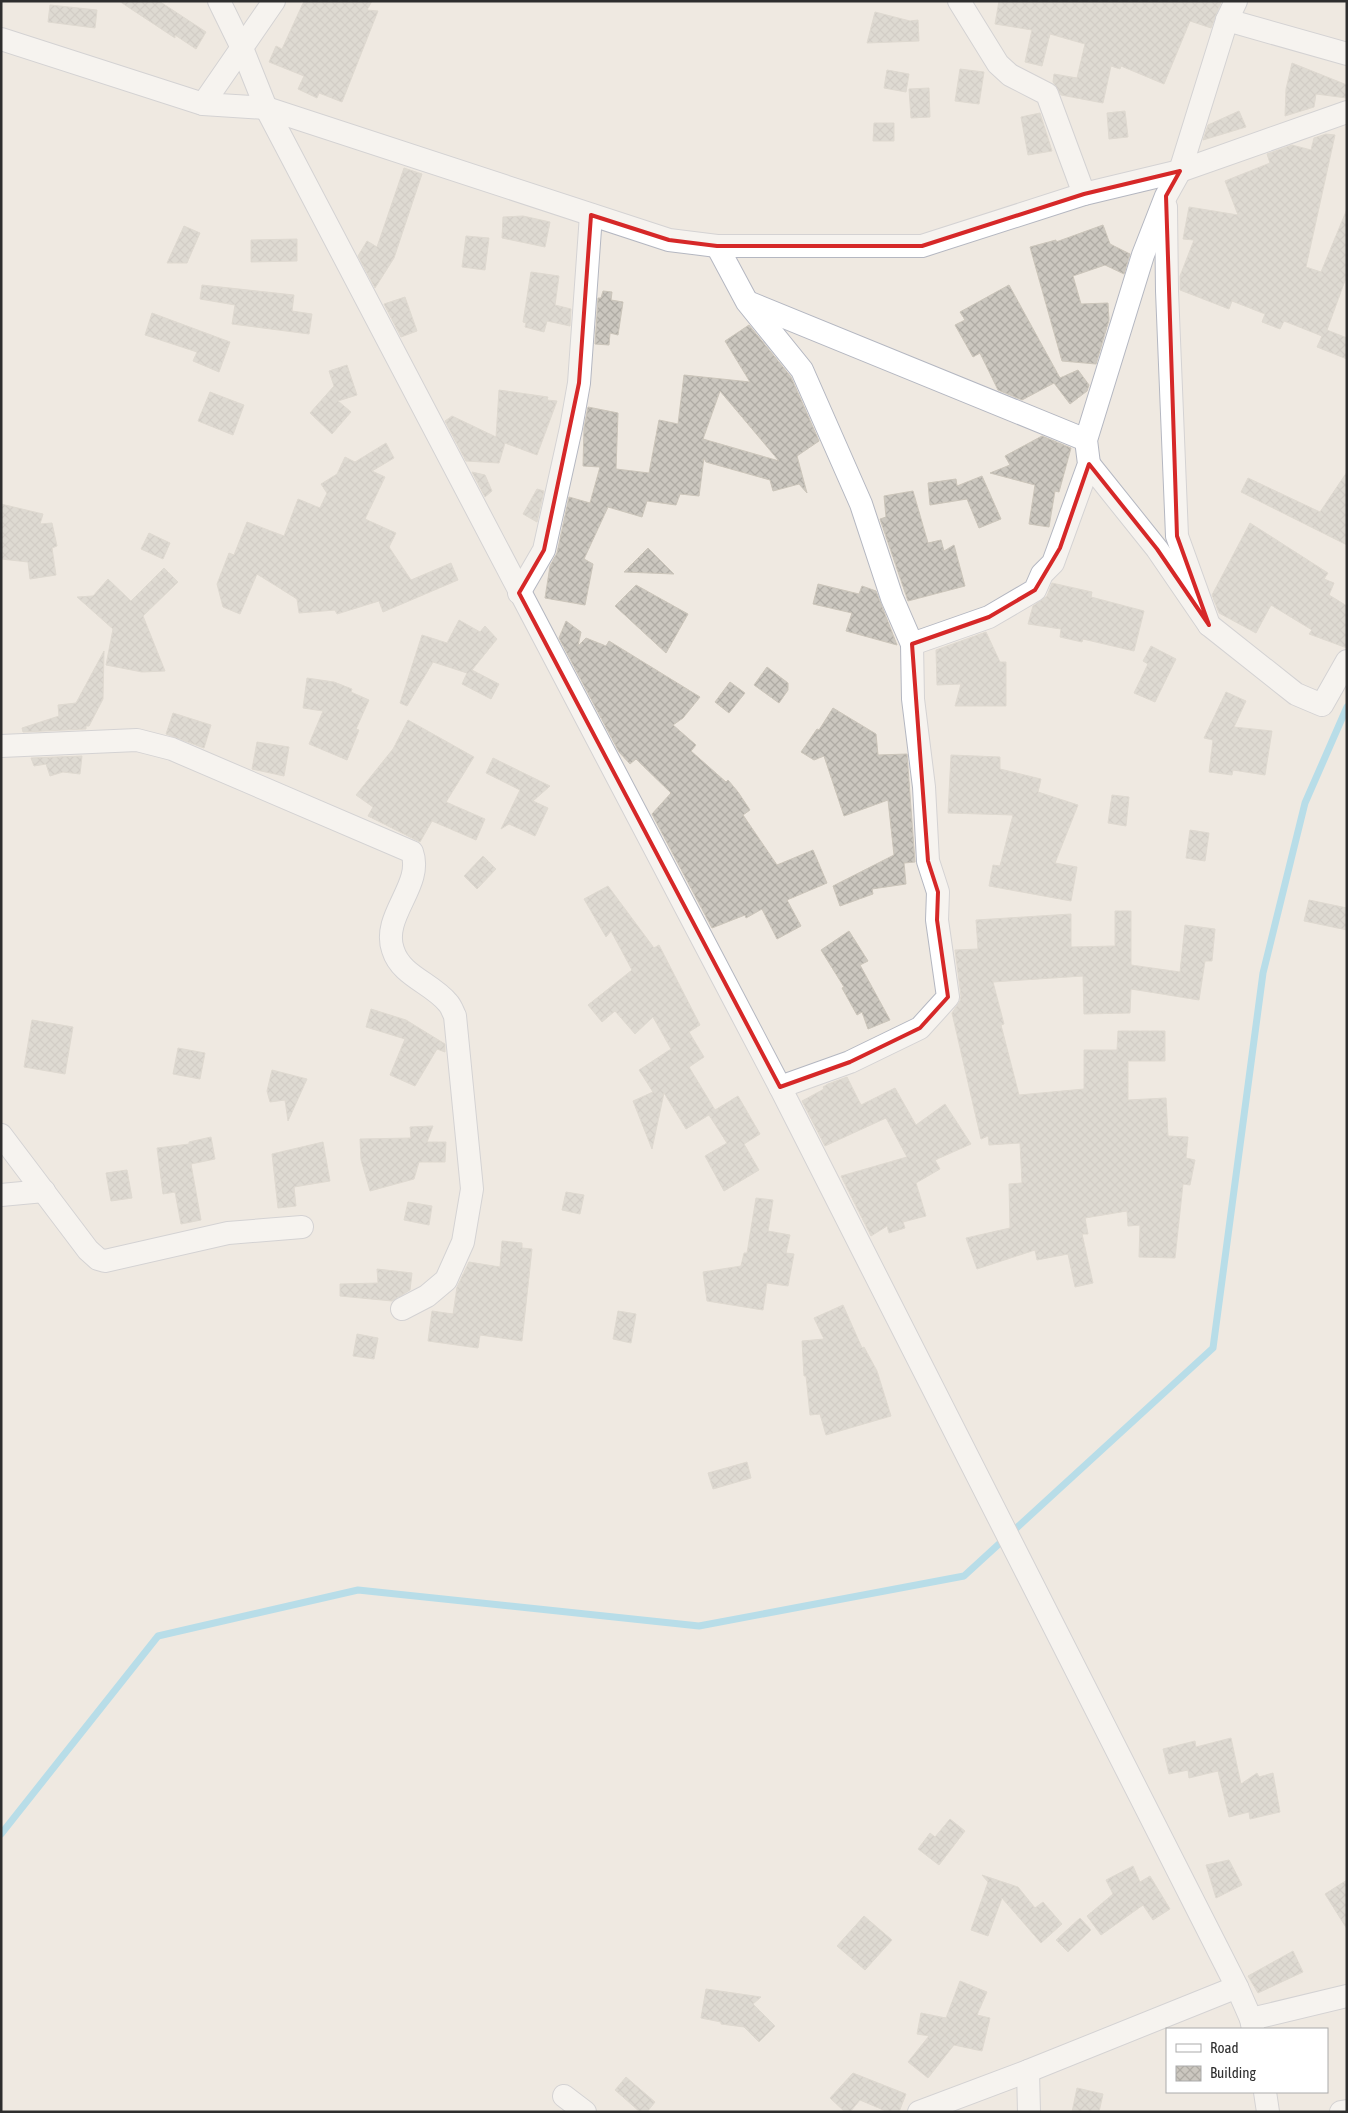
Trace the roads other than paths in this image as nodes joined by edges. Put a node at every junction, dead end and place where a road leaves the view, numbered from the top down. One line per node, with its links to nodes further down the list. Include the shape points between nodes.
1 (219, 1): 6 (street)
2 (274, 1): 6 (street)
3 (959, 1): 12 (street, via 998,64 1010,75 1047,94)
4 (1231, 11): 7 (street); 11 (street)
5 (1, 39): 8 (street)
6 (242, 48): 8 (street); 9 (street)
7 (1347, 54)
8 (203, 104): 9 (street)
9 (266, 108): 14 (street); 19 (street)
10 (1347, 112): 11 (street)
11 (1180, 171): 12 (street); 13 (street)
12 (1084, 194): 15 (street, via 922,246)
13 (1166, 196): 17 (street, via 1143,255); 20 (street, via 1177,536)
14 (591, 215): 15 (street, via 670,240); 19 (street, via 579,383 571,428 544,550)
15 (716, 246): 16 (street)
16 (747, 302): 17 (street); 21 (street, via 802,370 861,504 892,598)
17 (1086, 440): 18 (street)
18 (1088, 464): 20 (street, via 1157,549); 21 (street, via 1060,548 1035,590 989,617)
19 (519, 593): 24 (street)
20 (1209, 625): 22 (street, via 1296,694 1322,705)
21 (912, 644): 24 (street, via 913,699 924,787 928,861 938,892 936,920 948,997 920,1028 850,1062)
22 (1347, 661)
23 (1, 746): 29 (street, via 137,740 172,749 412,852 415,864 392,925 390,939 393,952 406,970 448,1002 455,1016 472,1189 463,1242 446,1280 427,1296)
24 (780, 1087): 30 (street)
25 (1, 1135): 26 (street)
26 (44, 1191): 27 (street); 28 (street, via 88,1250 105,1261 228,1233)
27 (1, 1196)
28 (302, 1226)
29 (402, 1309)
30 (1237, 1987): 32 (street); 33 (street)
31 (1347, 1996): 32 (street)
32 (1252, 2024)
33 (1028, 2071): 38 (street); 39 (street)
34 (1265, 2093): 40 (street)
35 (564, 2096): 37 (street)
36 (1347, 2111): 41 (street)
37 (585, 2112)
38 (919, 2112)
39 (1029, 2112)
40 (1268, 2112)
41 (1340, 2112)

